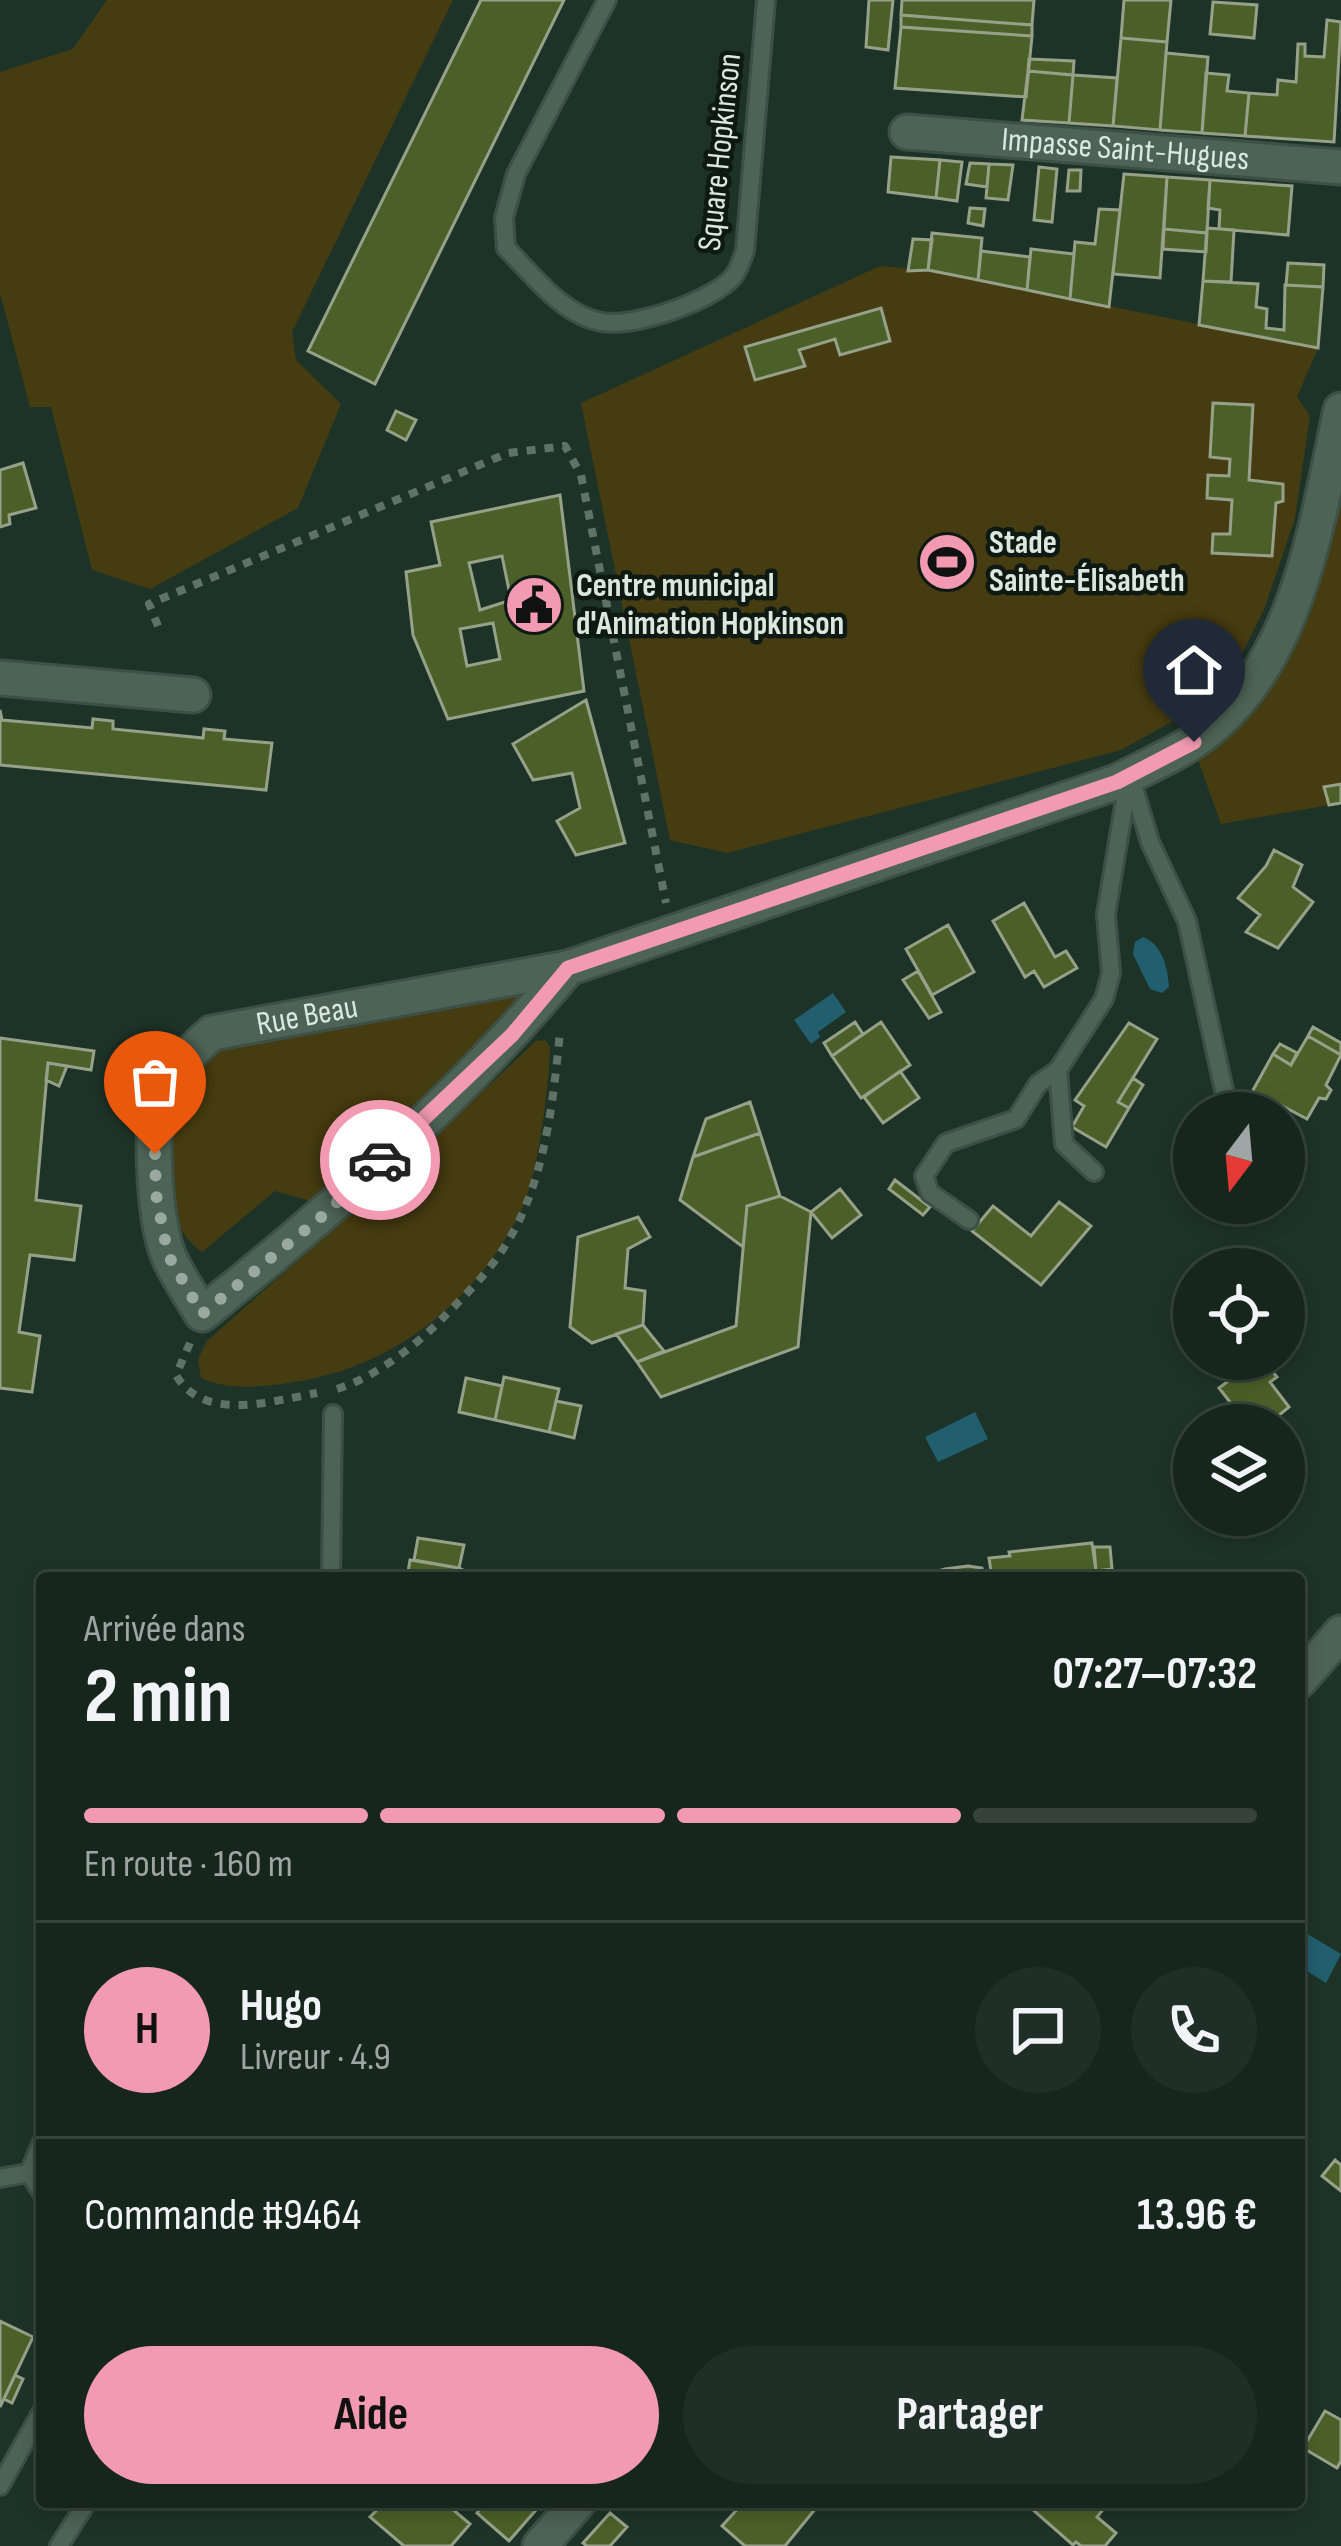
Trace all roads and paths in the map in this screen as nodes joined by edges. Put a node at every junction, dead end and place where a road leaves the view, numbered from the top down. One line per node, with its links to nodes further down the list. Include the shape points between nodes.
1 (607, 0): 2 (lane, Square Hopkinson, via 516,174 504,218 506,248 563,305 602,322 657,316 734,276 746,251)
2 (766, 0)
3 (907, 132): 4 (street, Impasse Saint-Hugues)
4 (1341, 167)
5 (1341, 410): 9 (street, Rue Beau, via 1301,580 1271,656 1194,742)
6 (158, 626): 10 (path, via 149,604 508,453 565,446 581,475)
7 (0, 678): 8 (street)
8 (193, 694)
9 (1130, 775): 10 (street, Rue Beau); 12 (lane, via 1106,914 1111,974); 13 (lane, via 1187,921)
10 (672, 934): 11 (street, Rue Beau)
11 (568, 968): 16 (street, via 512,1035 326,1213); 16 (street, Rue Beau, via 212,1033 187,1054 160,1099 156,1194 168,1255); 16 (path, via 553,1103 524,1210 483,1276 425,1335 342,1388 221,1404 199,1401 176,1375)
12 (1058, 1070): 14 (lane, via 1064,1144); 15 (lane, via 1038,1084 1016,1119 946,1143 923,1176 930,1193)
13 (1224, 1092)
14 (1094, 1172)
15 (969, 1220)
16 (202, 1314)
17 (333, 1414): 18 (lane)
18 (331, 1572)
19 (1341, 1633): 20 (street)
20 (1305, 1674)
21 (36, 2175): 22 (lane)
22 (0, 2178)
23 (36, 2422): 24 (lane)
24 (0, 2486)
25 (83, 2508): 27 (lane)
26 (573, 2508): 28 (street)
27 (59, 2546)
28 (540, 2546)

